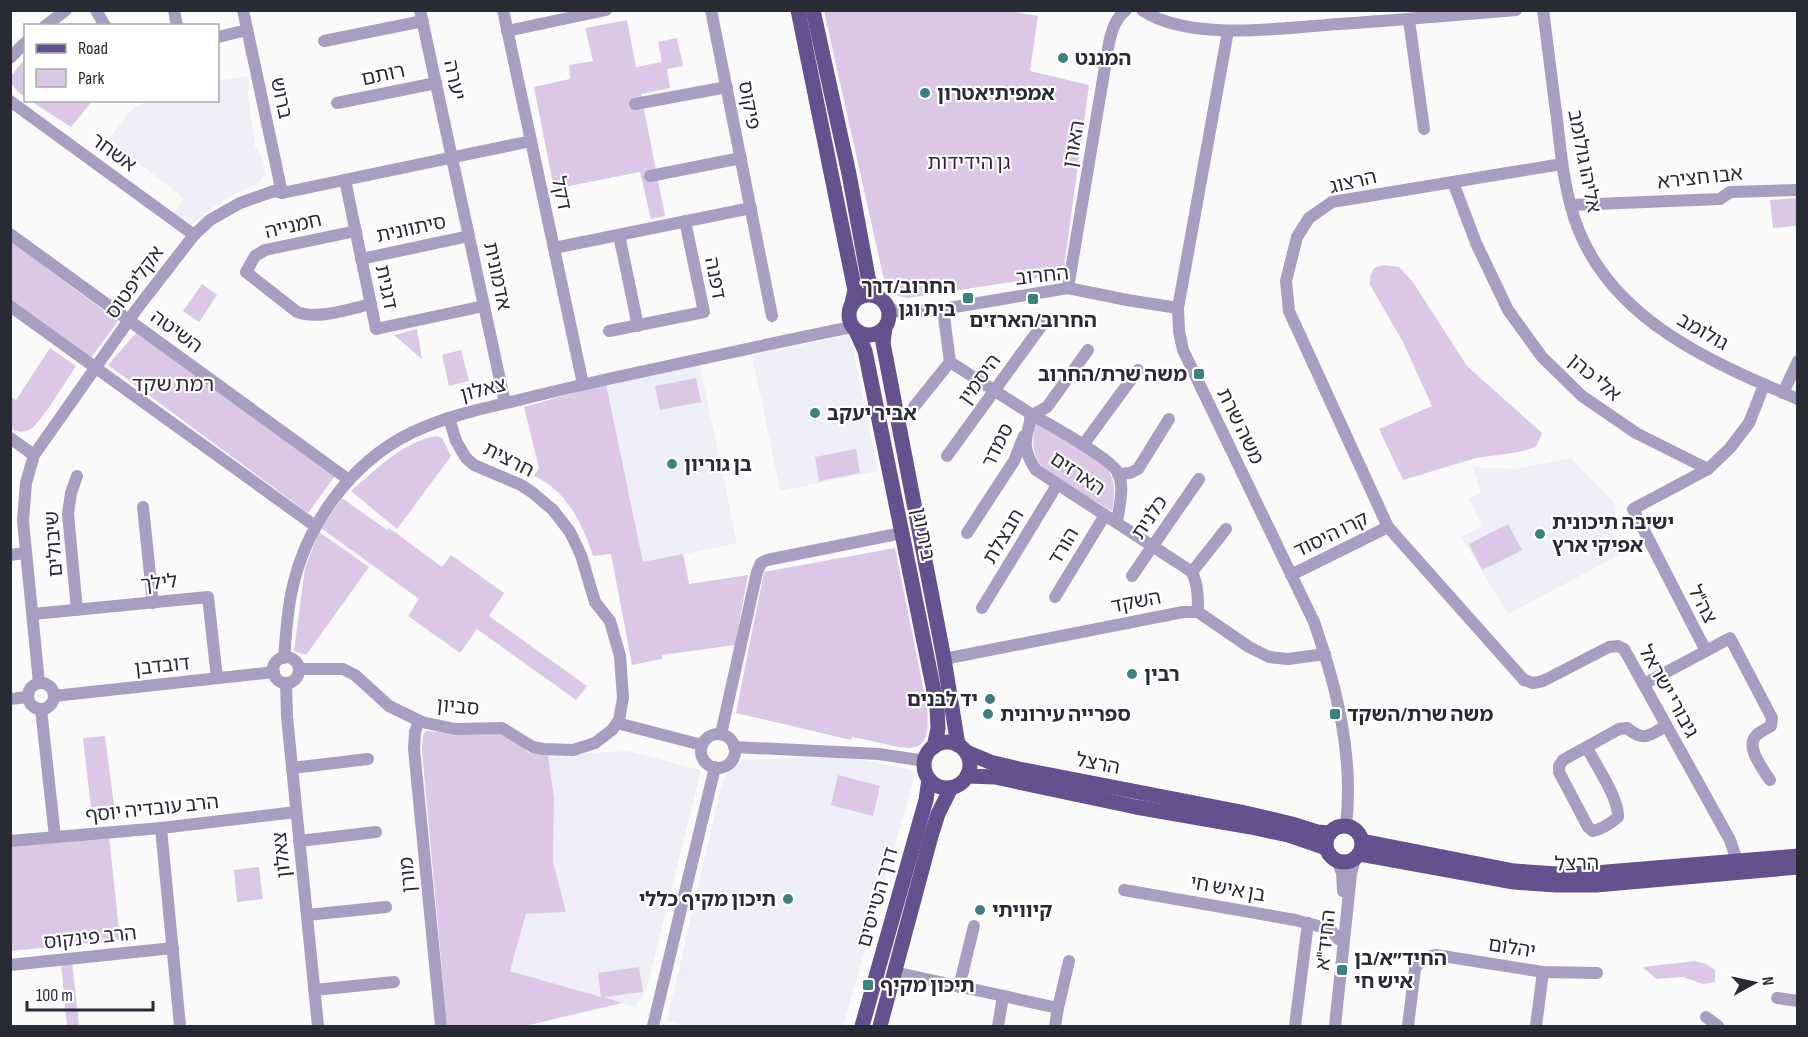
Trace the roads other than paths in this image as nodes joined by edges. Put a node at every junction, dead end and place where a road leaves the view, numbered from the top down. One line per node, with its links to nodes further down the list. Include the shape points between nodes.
1 (66, 10): 15 (street)
2 (96, 10): 16 (street)
3 (243, 10): 17 (street, ברוש)
4 (503, 10): 18 (street, דקל)
5 (606, 10): 18 (street)
6 (711, 10): 25 (street, פיקוס)
7 (798, 10): 60 (main road, בית וגן, via 855,290)
8 (813, 10): 50 (main road, via 868,278)
9 (1126, 10): 49 (street, האורן, via 1113,27 1109,43)
10 (1142, 10): 19 (street, via 1171,25)
11 (1515, 10): 14 (street)
12 (1543, 10): 33 (street, אליהו גולומב)
13 (422, 16): 21 (street); 24 (street, יערה)
14 (1409, 20): 19 (street); 29 (street)
15 (48, 24)
16 (104, 24)
17 (247, 30): 20 (street); 38 (street, ברוש)
18 (507, 31): 30 (street, דקל)
19 (1228, 31): 55 (street, משה שרת)
20 (219, 37)
21 (324, 41)
22 (24, 44): 23 (street)
23 (10, 58)
24 (436, 83): 27 (street, רותם); 31 (street, יערה)
25 (726, 87): 28 (street); 32 (street, פיקוס)
26 (10, 101): 44 (street, אשחר)
27 (337, 103)
28 (635, 104)
29 (1424, 129)
30 (531, 141): 31 (street, אקליפטוס); 47 (street, דקל)
31 (452, 158): 35 (street, אקליפטוס); 46 (street, אדמונית)
32 (741, 158): 34 (street); 40 (street, פיקוס)
33 (1562, 164): 36 (street, הרצוג); 39 (street, אליהו גולומב)
34 (650, 176)
35 (345, 180): 38 (street, אקליפטוס); 42 (street, דגנית)
36 (1453, 182): 84 (street, אלי כהן, via 1508,310 1542,357 1582,396 1636,433); 94 (street, הרצוג, via 1332,202 1309,218 1297,237 1286,281 1289,311)
37 (1797, 189): 39 (street, אבו חצירא, via 1730,192 1720,199)
38 (282, 193): 44 (street, אקליפטוס, via 274,191 219,213)
39 (1571, 205): 51 (street, אליהו גולומב, via 1589,253)
40 (751, 208): 41 (street); 58 (street, פיקוס)
41 (685, 221): 45 (street); 62 (street, דפנה, via 704,312)
42 (356, 231): 48 (street, דגנית); 52 (street, חמנייה, via 265,250 255,256 246,272 303,314 317,315)
43 (10, 234): 59 (street, השיטה)
44 (194, 235): 59 (street, אקליפטוס)
45 (620, 235): 47 (street); 62 (street)
46 (469, 236): 48 (street, סיתוונית); 54 (street, אדמונית)
47 (554, 248): 70 (street, דקל)
48 (362, 259): 52 (street, דגנית)
49 (1068, 288): 55 (street, החרוב); 56 (street, החרוב)
50 (882, 302): 57 (street, החרוב, via 896,311); 60 (main road, via 872,295 863,296); 63 (main road, via 889,316)
51 (1628, 303): 71 (street, גולומב, via 1656,326 1711,360)
52 (371, 304): 54 (street, דגנית, via 376,329)
53 (10, 306): 68 (street)
54 (484, 306): 75 (street, אדמונית)
55 (1178, 308): 102 (street, משה שרת, via 1183,350)
56 (943, 309): 57 (street, החרוב); 67 (street)
57 (910, 312): 63 (street, החרוב)
58 (772, 316)
59 (129, 320): 68 (street, אקליפטוס); 88 (street, השיטה)
60 (852, 320): 63 (main road, via 862,334 878,333); 70 (street, צאלון, via 833,331); 96 (main road, בית וגן, via 865,351)
61 (1042, 325): 72 (street, היסמין)
62 (638, 326): 64 (street, דפנה)
63 (886, 326): 113 (main road, בית וגן, via 883,343)
64 (609, 331)
65 (1088, 350): 77 (street, סמדר, via 1047,407)
66 (1797, 361): 73 (street)
67 (950, 362): 72 (street, הארזים); 76 (street)
68 (96, 368): 82 (street, אקליפטוס); 93 (street)
69 (1138, 370): 81 (street)
70 (583, 384): 75 (street, צאלון)
71 (1764, 385): 73 (street); 84 (street, via 1749,423)
72 (994, 391): 77 (street, הארזים); 83 (street, היסמין)
73 (1783, 393): 74 (street)
74 (1797, 399)
75 (505, 403): 78 (street, צאלון)
76 (913, 408)
77 (1032, 415): 81 (street, הארזים); 89 (street, הארזים, via 1025,439 1028,458 1036,470); 97 (street, סמדר, via 1014,461)
78 (449, 418): 88 (street, צאלון, via 395,443); 125 (street, חרצית, via 466,458 521,485 543,501 570,532 595,602 610,621 620,657 622,707)
79 (1169, 419): 85 (street, via 1138,469)
80 (10, 438): 82 (street)
81 (1083, 445): 85 (street, הארזים)
82 (34, 455): 99 (street, אקליפטוס, via 23,508)
83 (947, 456)
84 (1708, 469): 110 (street, צה"ל, via 1633,509)
85 (1118, 474): 92 (street, הארזים, via 1121,486)
86 (77, 476): 107 (street, שיבולים, via 68,504)
87 (1199, 479): 98 (street, כלנית)
88 (349, 480): 93 (street, צאלון)
89 (1057, 484): 91 (street, הארזים); 106 (street, חבצלת)
90 (142, 507): 105 (street)
91 (1105, 515): 92 (street, הארזים); 104 (street, הורד)
92 (1117, 522): 98 (street, הארזים)
93 (315, 526): 112 (street, צאלון, via 291,591)
94 (1388, 527): 102 (street, קרו היסוד); 119 (street, גיבורי ישראל, via 1524,680 1543,681 1618,646 1624,649)
95 (1226, 529): 101 (street)
96 (902, 533): 127 (street, via 760,563); 130 (main road, בית וגן, via 937,706)
97 (967, 533)
98 (1153, 546): 101 (street, הארזים); 103 (street, כלנית)
99 (25, 553): 100 (street); 109 (street, אקליפטוס)
100 (10, 555)
101 (1192, 572): 108 (street, via 1198,590)
102 (1291, 575): 111 (street, משה שרת)
103 (1132, 576)
104 (1055, 597)
105 (153, 603): 107 (street, לילך); 116 (street, לילך, via 208,597)
106 (982, 608)
107 (77, 610): 109 (street, לילך)
108 (1198, 612): 111 (street, via 1269,657 1288,659); 113 (street, השקד)
109 (33, 614): 117 (street, אקליפטוס)
110 (1706, 651): 119 (street); 139 (street, צה"ל, via 1730,638 1772,718 1771,726 1755,736 1752,745)
111 (1325, 654): 142 (street, משה שרת, via 1346,751)
112 (284, 658): 114 (street, via 294,660); 115 (street, via 276,663)
113 (944, 659): 132 (main road, בית וגן)
114 (299, 669): 118 (street, via 295,680); 124 (street, סביון, via 337,668 351,672 389,706)
115 (274, 672): 116 (street, דובדבן); 118 (street, via 277,679)
116 (217, 678): 120 (street, דובדבן)
117 (39, 683): 120 (street, via 49,685); 121 (street, via 31,688)
118 (286, 683): 136 (street, צאלון)
119 (1644, 684): 126 (street, גיבורי ישראל)
120 (54, 696): 123 (street, via 50,705)
121 (28, 697): 122 (street); 123 (street, via 32,705)
122 (10, 699)
123 (41, 709): 145 (street)
124 (419, 721): 125 (street, סביון, via 455,729 502,728 532,747 560,750 595,743); 179 (street, מורן, via 414,749)
125 (617, 723): 128 (street)
126 (1666, 726): 131 (street, via 1642,737 1627,728 1619,729); 152 (street, גיבורי ישראל, via 1730,840)
127 (721, 734): 128 (street, via 708,737); 129 (street)
128 (702, 746): 135 (street, via 702,757)
129 (734, 747): 134 (street, via 879,754); 135 (street, via 730,762)
130 (934, 747): 132 (main road, via 944,743); 134 (main road)
131 (1587, 748): 131 (street, via 1563,760 1559,772 1593,831 1618,817 1619,810)
132 (962, 749): 137 (main road, via 970,762); 146 (main road, הרצל, via 1019,769 1241,812 1317,832)
133 (368, 759): 136 (street)
134 (925, 761): 138 (main road)
135 (715, 767): 180 (street)
136 (292, 768): 141 (street, צאלון)
137 (967, 776): 140 (main road); 146 (main road, הרצל, via 995,777 1136,807)
138 (929, 778): 140 (main road, via 937,785); 181 (main road, דרך הטייסים)
139 (1770, 780)
140 (951, 788): 165 (main road, via 931,836)
141 (296, 812): 143 (street, הרב עובדיה יוסף); 148 (street, צאלון)
142 (1346, 826): 146 (main road, via 1334,829); 149 (main road, via 1356,831)
143 (161, 828): 145 (street, הרב עובדיה יוסף); 162 (street)
144 (376, 832): 148 (street)
145 (55, 837): 147 (street, הרב עובדיה יוסף)
146 (1328, 840): 151 (main road, via 1328,853)
147 (10, 841)
148 (299, 841): 156 (street, צאלון)
149 (1359, 851): 151 (main road, via 1349,862); 152 (main road, הרצל, via 1514,882 1556,885 1596,885); 176 (street, החיד"א, via 1351,874)
150 (1797, 856): 152 (main road, הרצל)
151 (1336, 861): 157 (street, החיד"א, via 1343,881)
152 (1738, 866): 153 (main road, הרצל)
153 (1797, 867)
154 (1124, 890): 158 (street, בן איש חי)
155 (386, 907): 156 (street)
156 (307, 915): 170 (street, צאלון)
157 (1340, 915): 160 (street); 161 (street, החיד"א)
158 (1308, 923): 160 (street, בן איש חי); 185 (street)
159 (975, 926): 169 (street)
160 (1325, 927): 161 (street, בן איש חי)
161 (1338, 939): 176 (street, החיד"א)
162 (173, 948): 164 (street, הרב פינקוס); 177 (street)
163 (1069, 961): 174 (street)
164 (10, 965)
165 (894, 972): 169 (street); 182 (main road)
166 (1543, 972): 167 (street, יהלום); 186 (street, יהלום, via 1436,955 1422,958 1415,969); 187 (street)
167 (1597, 973)
168 (394, 982): 170 (street)
169 (959, 987): 171 (street)
170 (314, 990): 178 (street, צאלון)
171 (1003, 996): 174 (street); 183 (street)
172 (1777, 998): 173 (street)
173 (1797, 1001)
174 (1058, 1008): 184 (street)
175 (1706, 1017): 188 (street)
176 (1335, 1024)
177 (180, 1026)
178 (318, 1026)
179 (441, 1026)
180 (653, 1026)
181 (862, 1026)
182 (880, 1026)
183 (998, 1026)
184 (1055, 1026)
185 (1295, 1026)
186 (1408, 1026)
187 (1536, 1026)
188 (1718, 1026)

